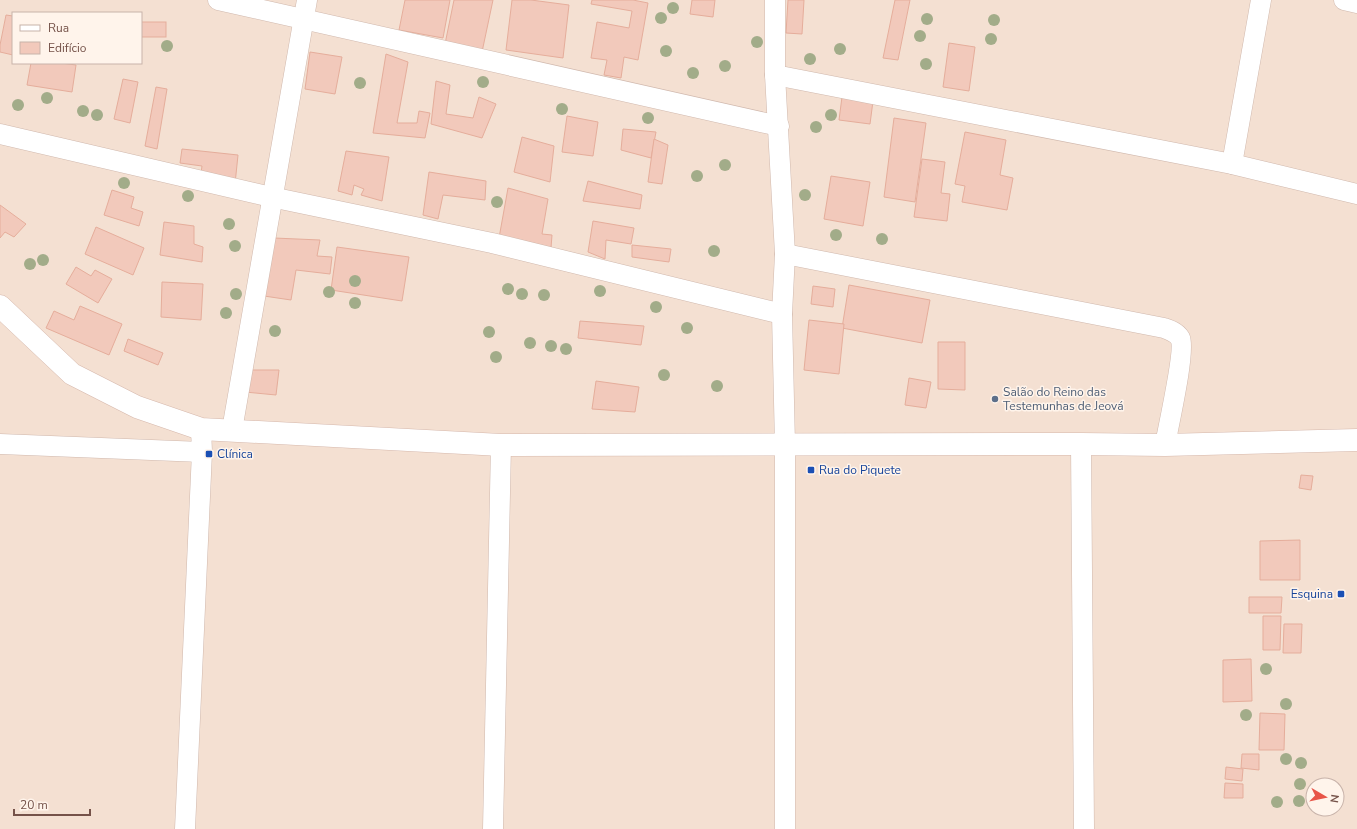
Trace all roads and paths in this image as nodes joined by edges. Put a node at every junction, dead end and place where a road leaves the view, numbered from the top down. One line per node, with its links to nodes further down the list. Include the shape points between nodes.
1 (218, 0): 7 (street)
2 (307, 0): 7 (street)
3 (775, 0): 8 (street)
4 (1262, 0): 11 (street)
5 (1344, 0): 6 (street)
6 (1357, 3)
7 (303, 20): 9 (street); 13 (street)
8 (776, 75): 9 (street); 11 (street)
9 (779, 126): 14 (street)
10 (0, 134): 13 (street)
11 (1232, 164): 12 (street)
12 (1357, 194)
13 (272, 197): 16 (street, via 492,243); 18 (street)
14 (785, 254): 16 (street); 24 (street, via 1175,332 1180,339 1182,355)
15 (0, 306): 17 (street, via 72,374 137,407)
16 (782, 314): 23 (street)
17 (202, 429): 18 (street); 25 (street)
18 (232, 430): 22 (street)
19 (1357, 440): 24 (street)
20 (0, 444): 25 (street)
21 (1081, 444): 23 (street); 24 (street); 29 (street)
22 (502, 445): 23 (street); 27 (street)
23 (785, 445): 28 (street)
24 (1165, 445)
25 (202, 452): 26 (street)
26 (185, 829)
27 (493, 829)
28 (785, 829)
29 (1084, 829)

